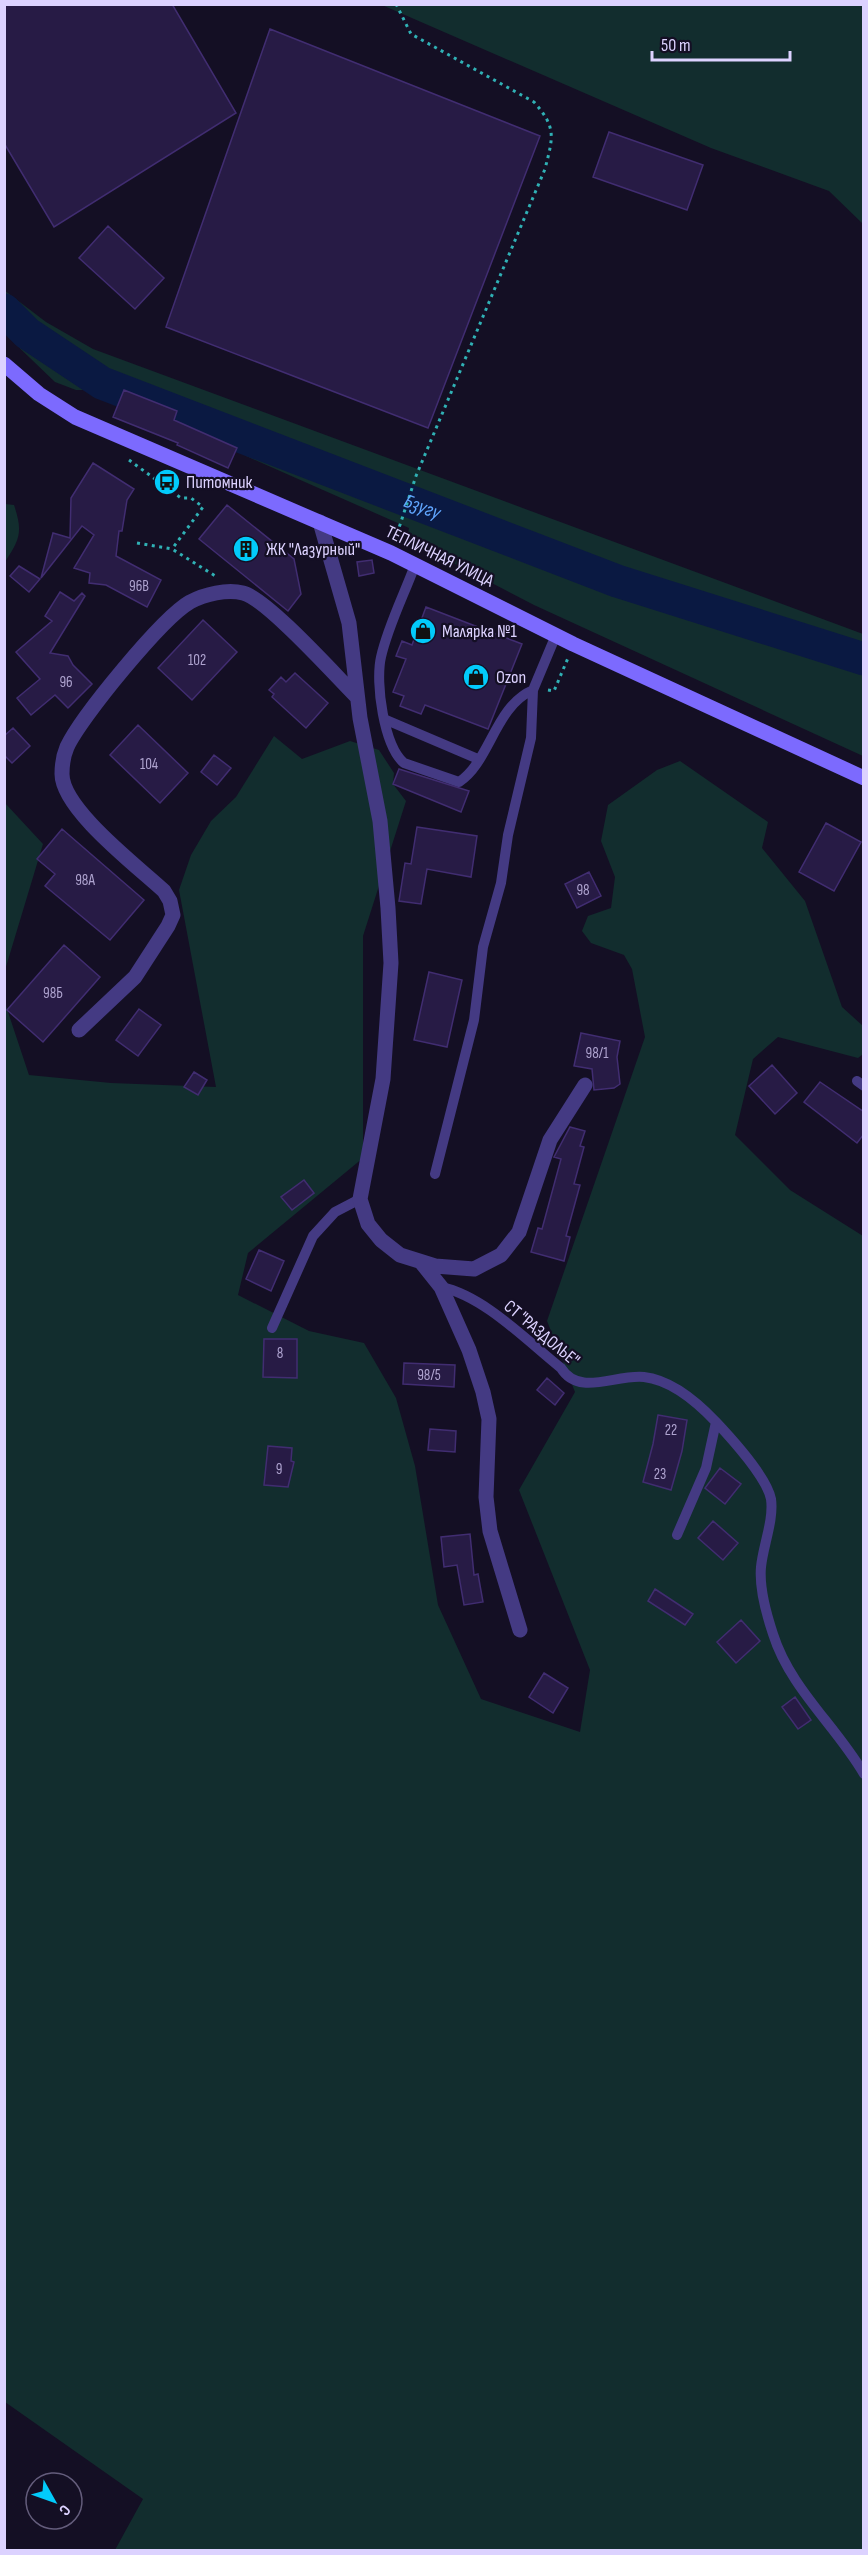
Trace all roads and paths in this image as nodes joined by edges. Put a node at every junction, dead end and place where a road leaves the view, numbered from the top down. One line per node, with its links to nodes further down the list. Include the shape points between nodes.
1 (396, 4): 7 (path, via 411,34 534,102 549,118 553,136 545,169 416,476)
2 (4, 364): 4 (street, ТЕПЛИЧНАЯ УЛИЦА, via 39,394 75,417)
3 (128, 459): 6 (path, via 181,498 191,498 203,507)
4 (320, 522): 7 (street, ТЕПЛИЧНАЯ УЛИЦА); 12 (street, via 349,623)
5 (137, 543): 6 (path)
6 (172, 549): 9 (path)
7 (391, 553): 8 (street, ТЕПЛИЧНАЯ УЛИЦА)
8 (415, 565): 10 (street, ТЕПЛИЧНАЯ УЛИЦА); 13 (lane, via 381,658)
9 (244, 593): 12 (street, via 265,606); 16 (street, via 205,596 178,612 94,707 67,748 62,774 68,798 164,891 172,915 135,977)
10 (556, 635): 11 (lane); 15 (street, ТЕПЛИЧНАЯ УЛИЦА)
11 (533, 690): 14 (lane, via 512,706); 18 (lane, via 531,738 501,883 483,947 474,1020)
12 (357, 697): 19 (street, via 380,821 391,963 383,1079)
13 (384, 719): 14 (lane); 14 (lane, via 392,750 404,763 459,783)
14 (478, 759)
15 (864, 778)
16 (79, 1030)
17 (585, 1085): 20 (street, via 550,1140 519,1232 501,1255 474,1269)
18 (435, 1174)
19 (360, 1198): 20 (street, via 368,1224 381,1240 400,1255); 22 (lane, via 335,1212 313,1236)
20 (421, 1262): 21 (street)
21 (441, 1287): 23 (lane, СТ "РАЗДОЛЬЕ", via 475,1300 561,1368 568,1379 581,1384 645,1377 674,1387); 25 (street, via 483,1392 489,1419 486,1497 490,1531)
22 (272, 1328)
23 (716, 1422): 24 (lane, via 706,1468); 26 (lane, СТ "РАЗДОЛЬЕ", via 764,1482 771,1500 761,1568 763,1597 773,1635 794,1680)
24 (677, 1535)
25 (520, 1630)
26 (864, 1774)

